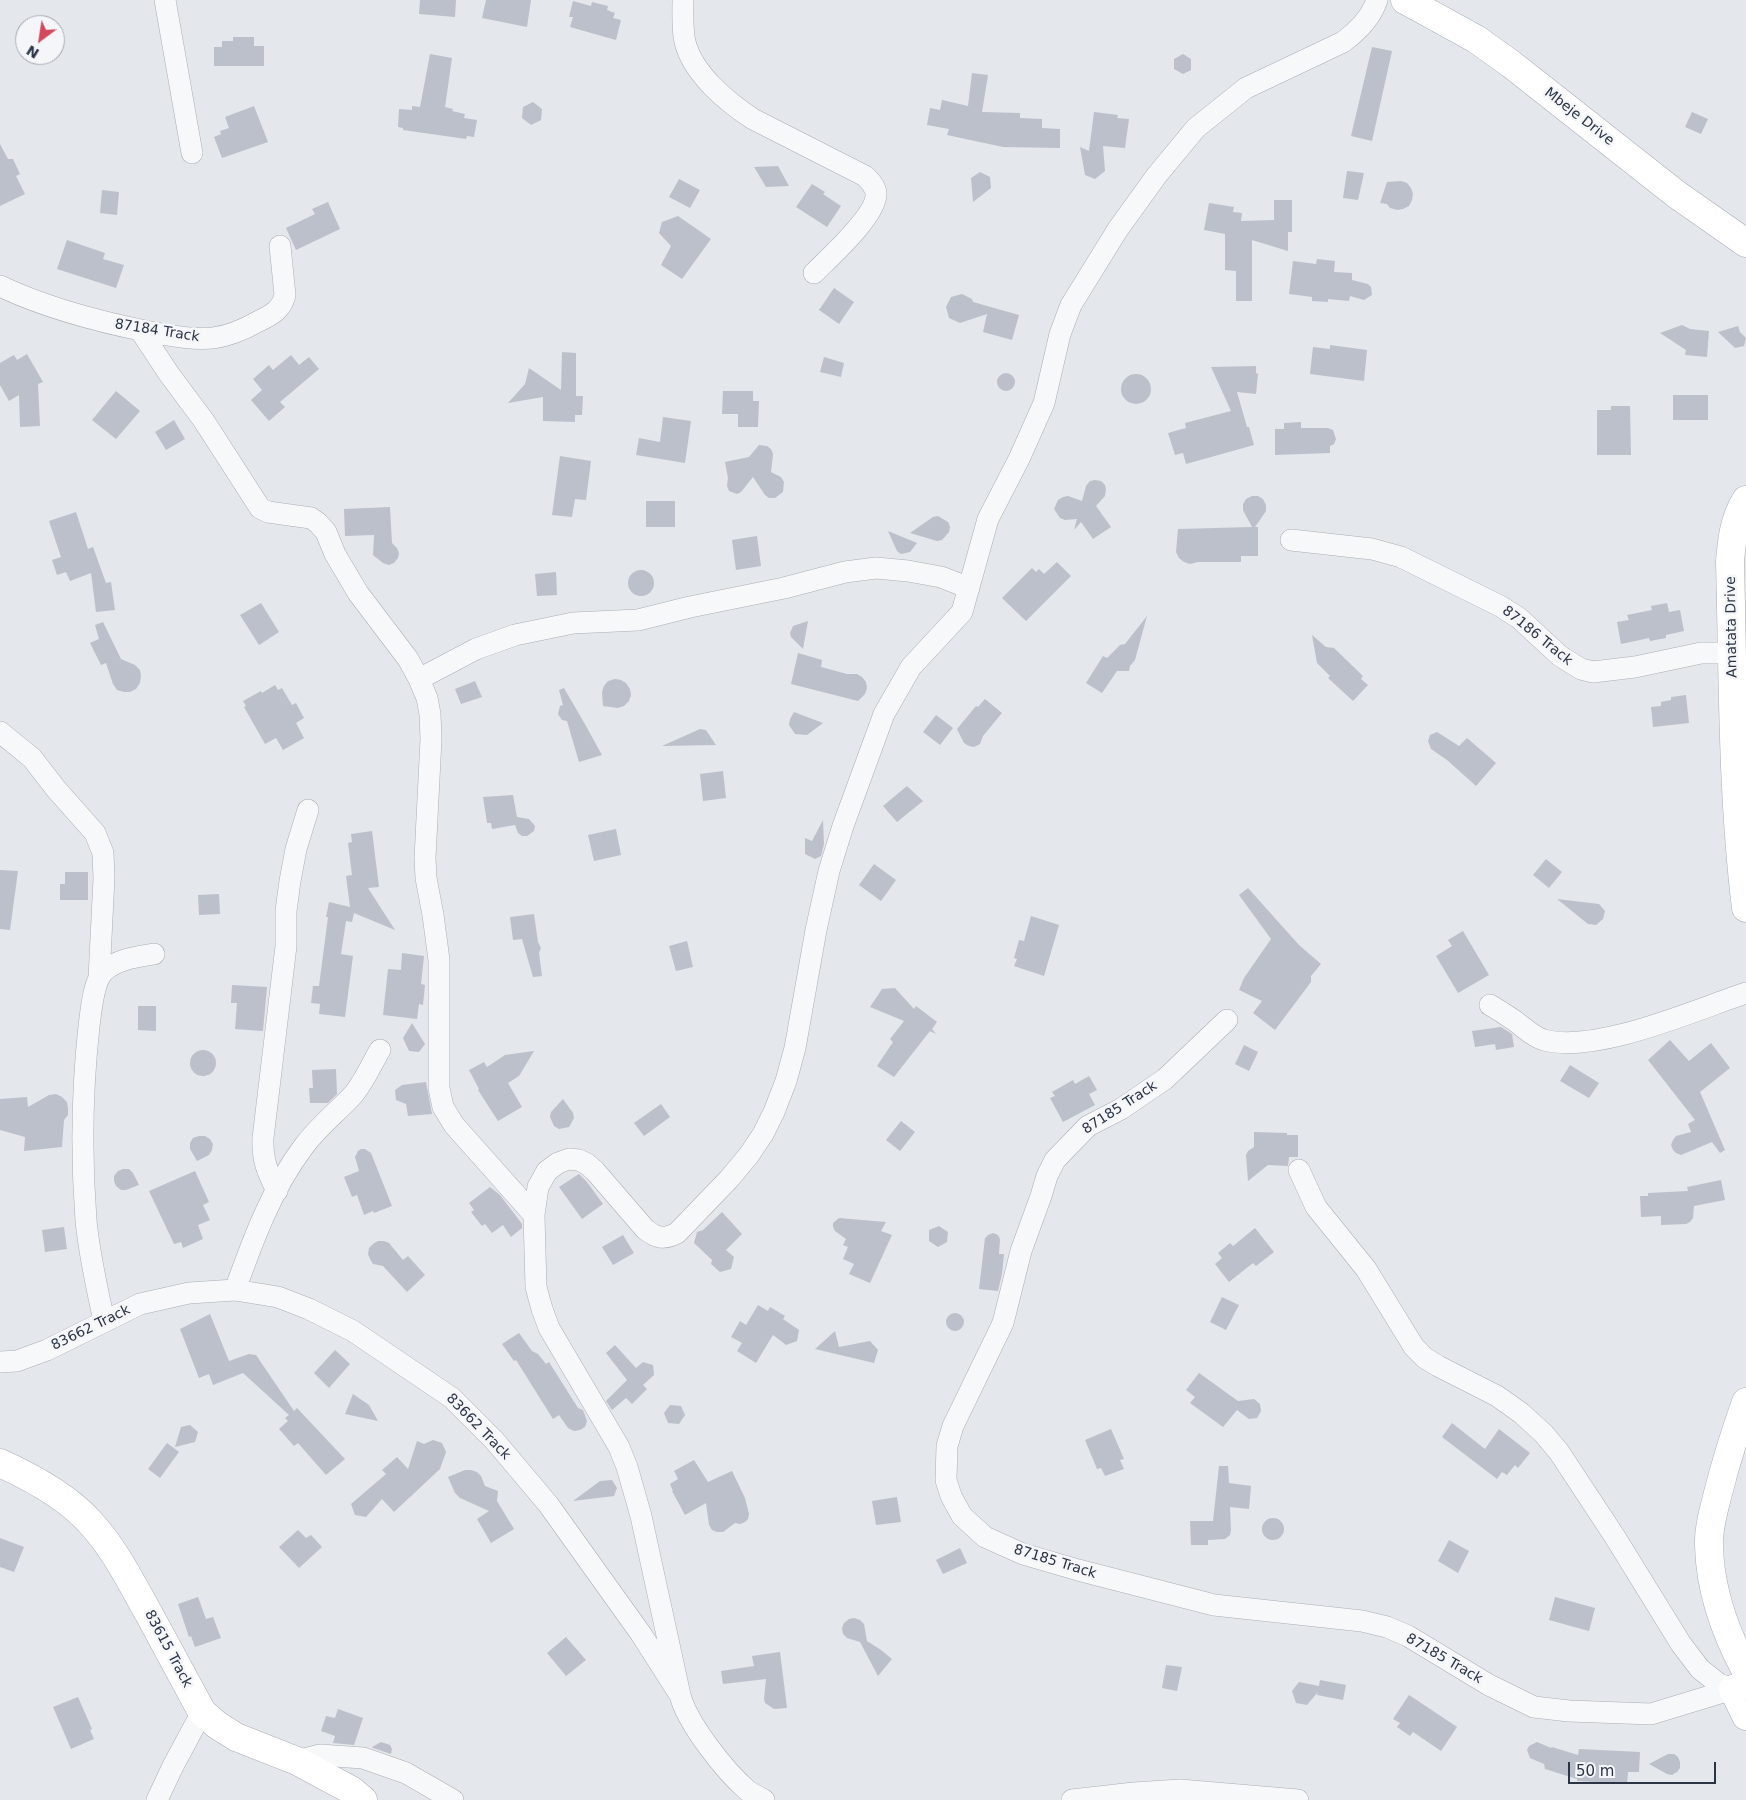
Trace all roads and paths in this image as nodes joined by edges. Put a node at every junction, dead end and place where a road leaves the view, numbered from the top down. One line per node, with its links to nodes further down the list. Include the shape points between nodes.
1 (164, 0): 5 (street)
2 (683, 0): 8 (street, via 685,41 689,54 695,66 720,94 753,119 865,176 876,191 869,215)
3 (1377, 0): 13 (street, via 1368,19 1343,42 1246,88 1196,128 1118,228 1071,305 1060,334 1044,403 988,519)
4 (1405, 0): 6 (street, Mbeje Drive, via 1476,39 1676,194)
5 (192, 153)
6 (1746, 243)
7 (280, 246): 10 (street, 87184 Track, via 283,303 270,316 232,334 215,338 195,339)
8 (814, 273)
9 (0, 286): 10 (street, 87184 Track, via 56,308)
10 (140, 330): 16 (street, via 260,508 311,518 326,532 358,593 408,659)
11 (1746, 500): 14 (street, Amatata Drive, via 1736,517 1730,561)
12 (1291, 540): 15 (street, 87186 Track, via 1372,549 1401,557 1500,606 1581,670 1593,672 1635,667 1701,653)
13 (969, 588): 16 (street, via 941,577 908,571 876,568 845,572 638,620 573,624 515,635 476,649); 28 (street, via 962,612 911,667 884,714 829,871 786,1081 763,1134 749,1155 676,1233 668,1237 653,1236 644,1229 595,1170 569,1158 547,1171 538,1187)
14 (1739, 617): 15 (street, Amatata Drive)
15 (1732, 653): 19 (street, Amatata Drive, via 1735,768)
16 (419, 679): 28 (street, via 430,714 425,858 439,960 439,1088 443,1106 454,1125)
17 (0, 732): 21 (street, via 32,758 95,833 103,853 104,878)
18 (308, 810): 27 (street, via 290,881 286,946 263,1138 262,1154)
19 (1746, 908)
20 (154, 954): 21 (street, via 128,958 104,971)
21 (99, 978): 30 (street, via 92,1005 82,1120 86,1221)
22 (1746, 992): 23 (street, via 1620,1036 1591,1041 1544,1040)
23 (1490, 1005)
24 (1227, 1020): 34 (street, 87185 Track, via 1165,1079 1121,1109 1088,1126 1055,1160 1021,1251 1003,1323 957,1417 947,1446 946,1480 962,1516 986,1537 1023,1554 1078,1570 1214,1605 1387,1627 1534,1707 1651,1714)
25 (380, 1050): 27 (street, via 354,1094 303,1147)
26 (1299, 1170): 34 (street, via 1316,1207 1366,1269 1414,1347 1438,1366 1521,1412 1544,1434 1615,1537 1680,1644 1700,1669 1719,1684)
27 (277, 1191): 29 (street, via 251,1244)
28 (534, 1215): 35 (street, via 536,1286 542,1309 549,1328 619,1446 627,1467 644,1526)
29 (235, 1290): 30 (street, 83662 Track, via 189,1293 140,1304); 35 (street, 83662 Track, via 278,1297 309,1309 353,1331 452,1398 494,1440 548,1504 641,1634)
30 (104, 1321): 31 (street, 83662 Track, via 46,1350 17,1361)
31 (0, 1362)
32 (1746, 1402): 34 (street, via 1728,1453 1708,1544 1711,1576)
33 (0, 1463): 36 (street, 83615 Track, via 70,1504 111,1547)
34 (1742, 1682): 37 (street)
35 (680, 1695): 42 (street, 83662 Track, via 682,1704 720,1761 748,1790)
36 (202, 1712): 38 (street, 83615 Track, via 236,1737); 39 (street)
37 (1746, 1716)
38 (297, 1761): 40 (street, 83615 Track, via 351,1790); 41 (street, via 320,1755 363,1758 406,1773)
39 (157, 1800)
40 (363, 1800)
41 (453, 1800)
42 (764, 1800)
43 (1072, 1800): 44 (street, via 1180,1790)
44 (1298, 1800)

